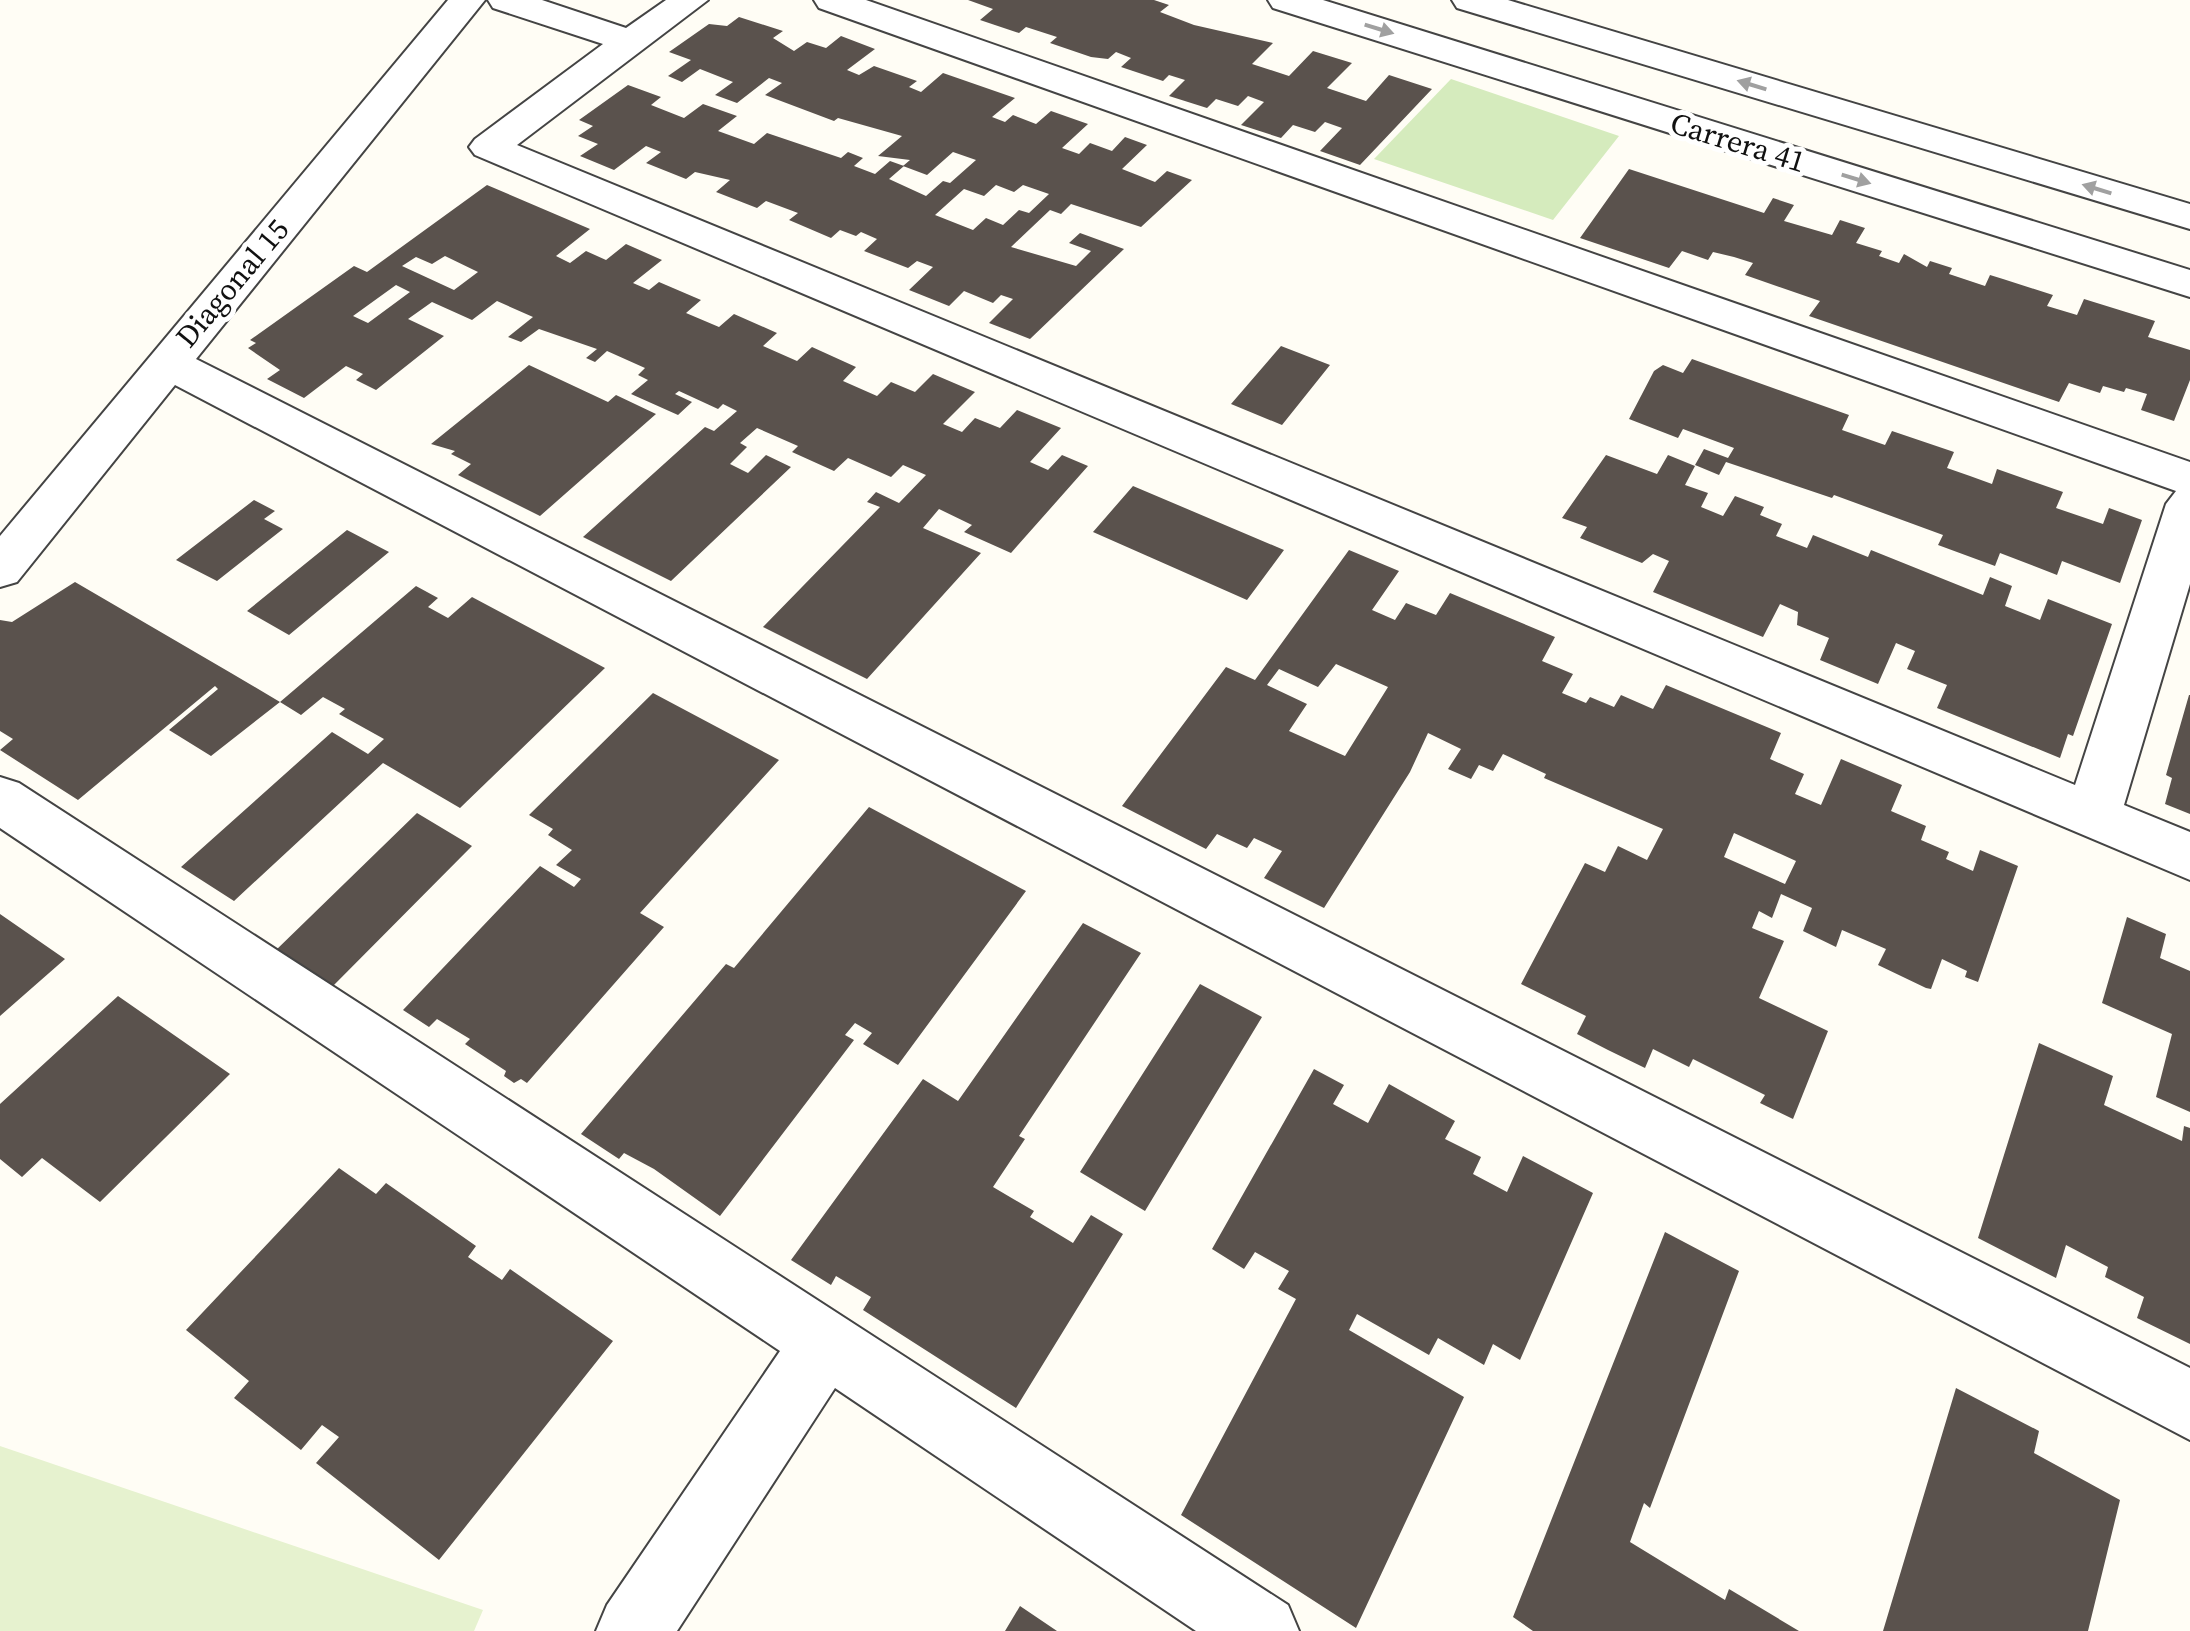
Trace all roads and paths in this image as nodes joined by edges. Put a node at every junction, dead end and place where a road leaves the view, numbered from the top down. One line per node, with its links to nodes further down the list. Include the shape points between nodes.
1 (467, 0): 10 (street, Diagonal 15)
2 (506, 0): 7 (street)
3 (690, 0): 7 (street)
4 (832, 0): 11 (street)
5 (1286, 0): 9 (street, Carrera 41, one-way to 9)
6 (1470, 0): 8 (street, Carrera 41, one-way to 6)
7 (630, 42): 15 (street, via 490,147)
8 (2190, 217)
9 (2190, 284)
10 (166, 362): 13 (street, Diagonal 15); 18 (street)
11 (2190, 479)
12 (2190, 504): 15 (street)
13 (0, 569)
14 (0, 799): 17 (street)
15 (2094, 816): 16 (street)
16 (2190, 856)
17 (826, 1342): 19 (street); 20 (street)
18 (2190, 1405)
19 (633, 1631)
20 (1262, 1631)

